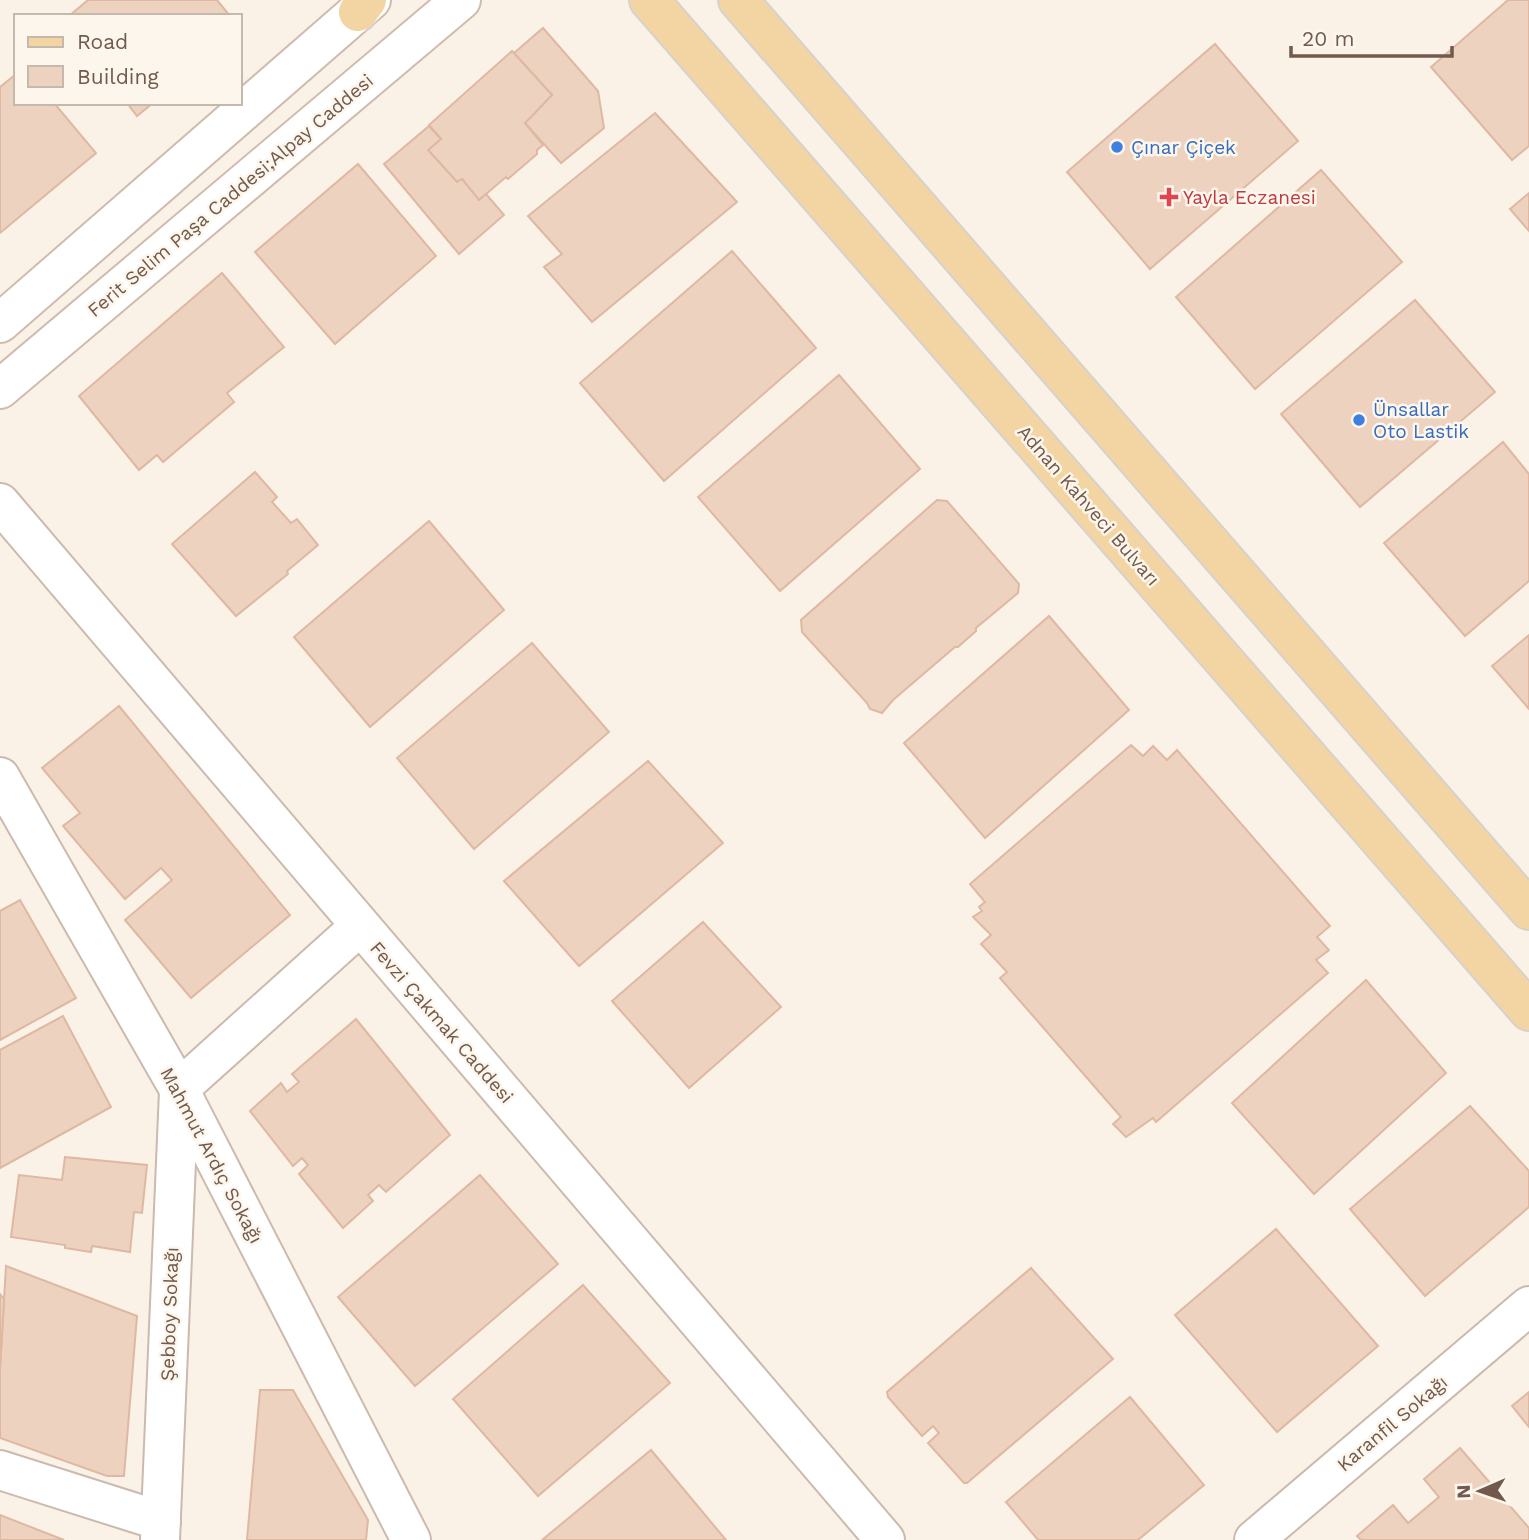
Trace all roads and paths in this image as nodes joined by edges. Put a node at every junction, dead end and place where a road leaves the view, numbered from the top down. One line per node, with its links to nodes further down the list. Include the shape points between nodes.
1 (461, 0): 8 (street, Ferit Selim Paşa Caddesi;Alpay Caddesi)
2 (649, 0): 13 (main road, Adnan Kahveci Bulvarı)
3 (738, 0): 6 (main road)
4 (773, 0): 6 (main road)
5 (365, 4): 7 (street)
6 (860, 141): 11 (main road)
7 (0, 323)
8 (0, 389)
9 (0, 503): 12 (street, Fevzi Çakmak Caddesi)
10 (0, 777): 14 (street, Mahmut Ardıç Sokağı)
11 (1529, 910)
12 (360, 926): 14 (street); 19 (street, Fevzi Çakmak Caddesi)
13 (1529, 1011)
14 (179, 1089): 17 (street, Şebboy Sokağı); 18 (street, Mahmut Ardıç Sokağı)
15 (1529, 1306): 20 (street, Karanfil Sokağı)
16 (0, 1470): 17 (street)
17 (160, 1530)
18 (411, 1540)
19 (885, 1540)
20 (1254, 1540)

